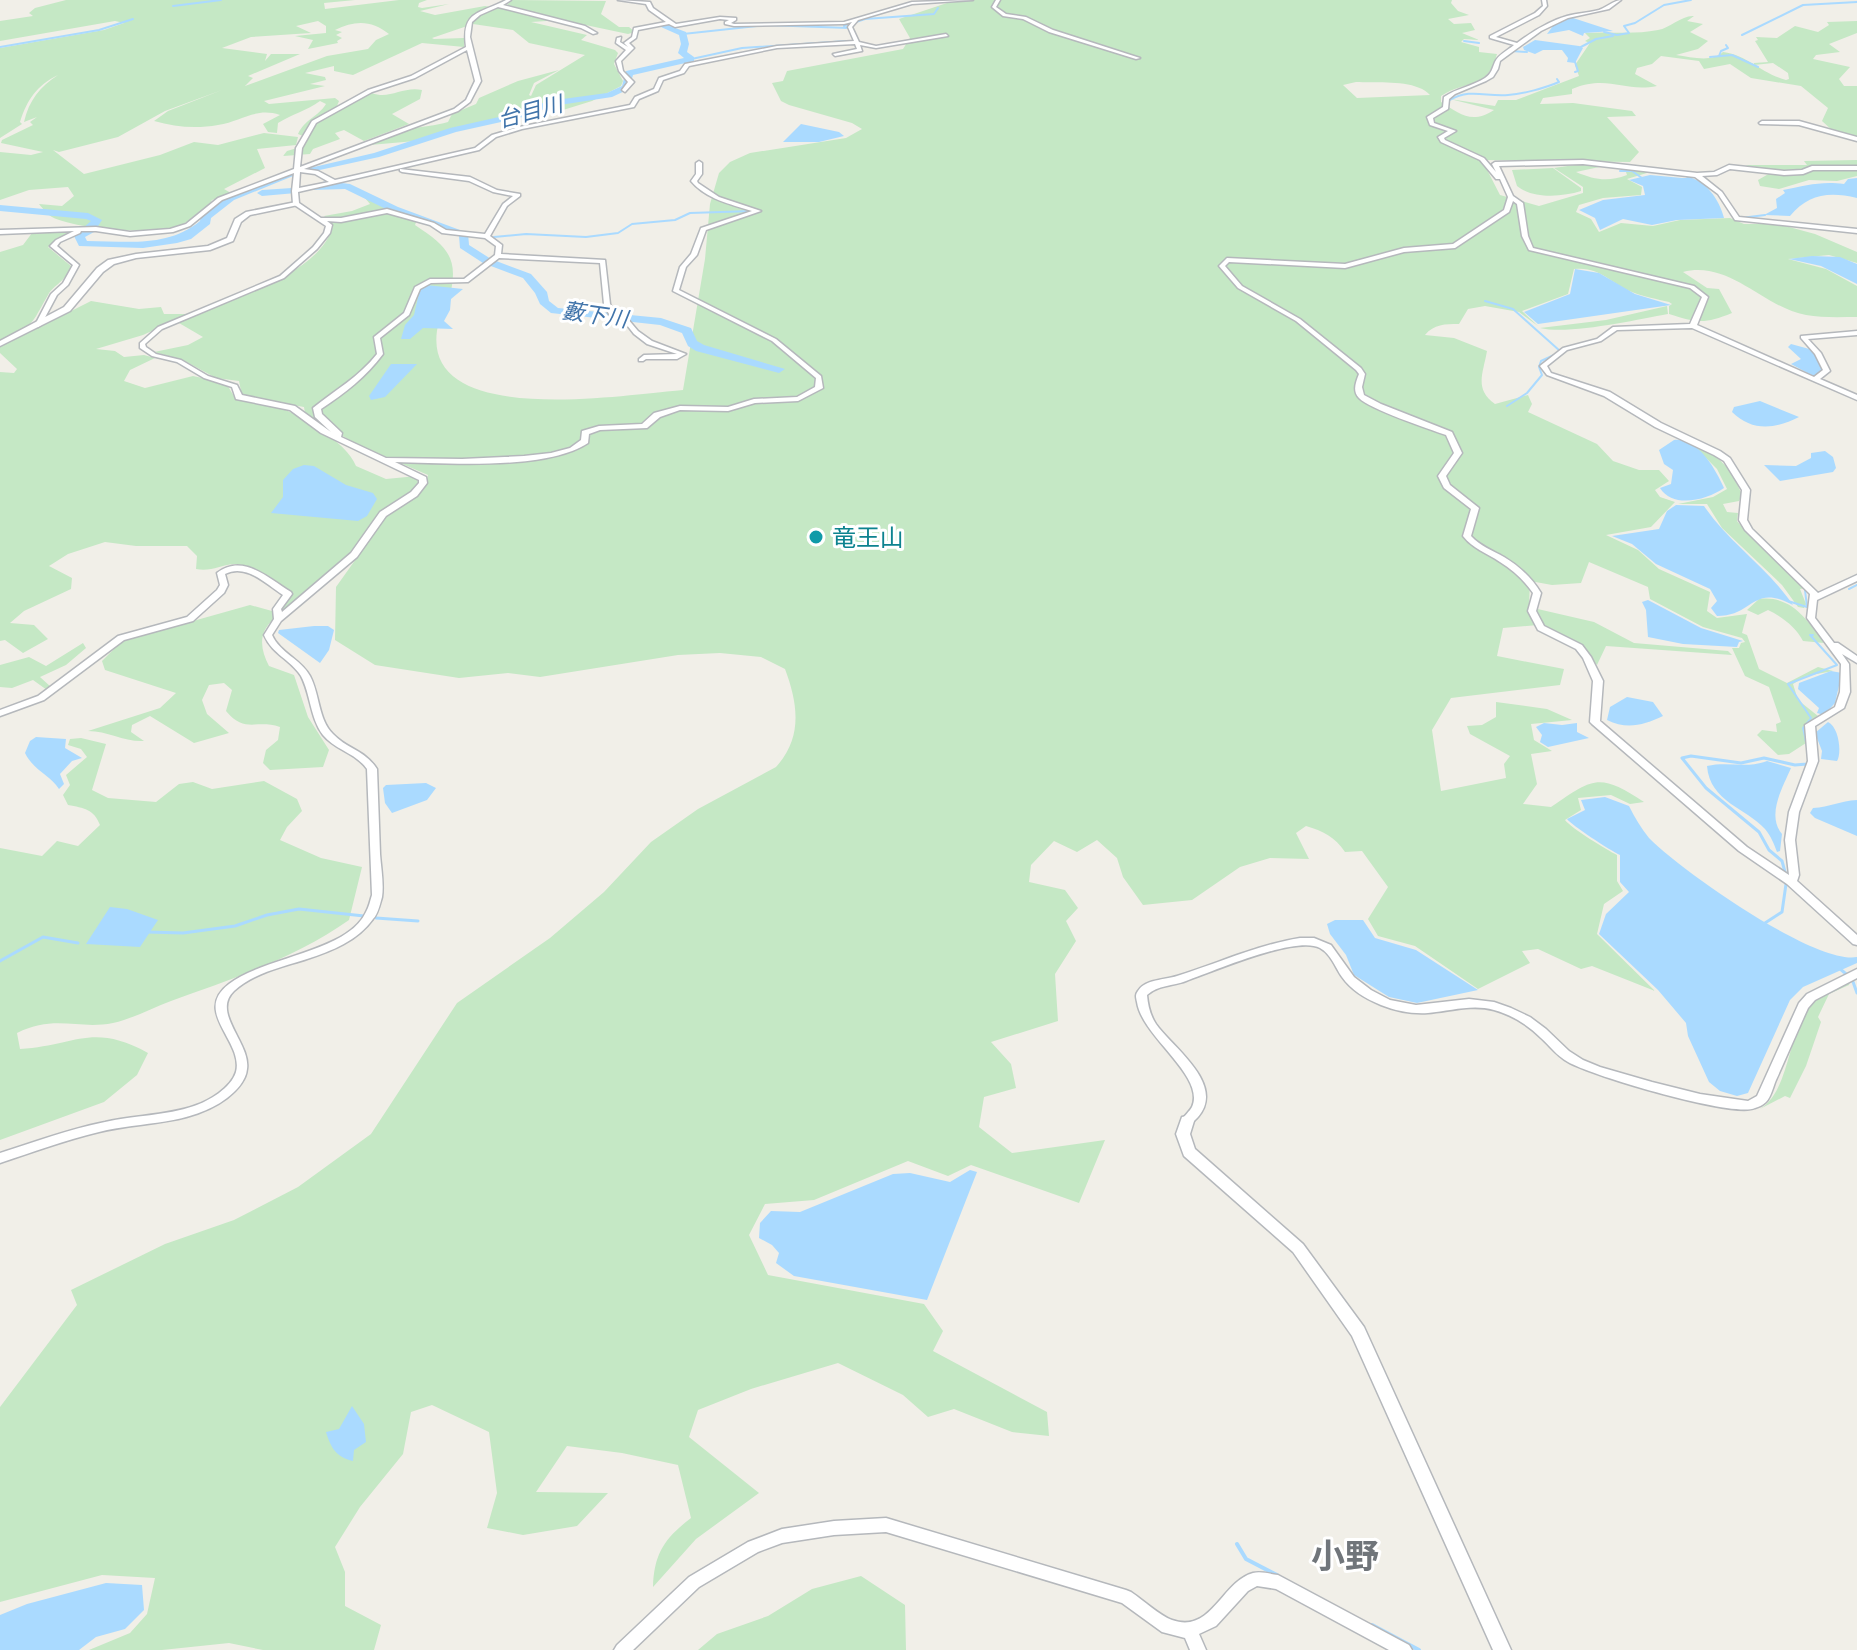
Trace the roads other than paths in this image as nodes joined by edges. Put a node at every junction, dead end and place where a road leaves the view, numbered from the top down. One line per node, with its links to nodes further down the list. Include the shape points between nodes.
1 (509, 0): 7 (street)
2 (620, 0): 9 (street, via 648,3)
3 (971, 0): 8 (street, via 912,3)
4 (998, 0): 20 (street, via 994,7 1005,15)
5 (1544, 0): 16 (street, via 1537,14 1492,37)
6 (1619, 0): 16 (street, via 1612,8 1565,18)
7 (500, 6): 12 (street); 17 (street, via 472,17)
8 (866, 18): 10 (street); 11 (street)
9 (671, 22): 10 (street, via 684,26 727,17 734,25); 18 (street, via 636,29 626,43 632,48)
10 (820, 24): 11 (street)
11 (848, 26): 15 (street)
12 (595, 33)
13 (946, 35): 15 (street, via 876,47)
14 (619, 38): 18 (street)
15 (858, 42): 19 (street, via 857,52); 25 (street, via 777,47 690,64 660,80 656,90 632,106 521,128 494,136 477,149)
16 (1519, 45): 29 (street, via 1478,85 1453,91 1446,108 1429,119 1453,131 1441,137 1443,141 1482,159)
17 (467, 48): 27 (street, via 318,120 300,144); 27 (street, via 478,81 460,108)
18 (628, 51): 21 (street, via 618,61 629,81)
19 (835, 55)
20 (1138, 58)
21 (625, 90)
22 (1762, 123): 23 (street, via 1799,123)
23 (1857, 139)
24 (699, 163): 48 (street, via 694,183 717,198 758,211 703,229 676,291 774,340 819,377 819,388 798,399 754,401 728,409 680,408 657,415 644,426 596,429 585,433 579,448 559,455 457,463)
25 (395, 168): 30 (street); 38 (street, via 470,179 518,195 505,205)
26 (1857, 168): 28 (street, via 1784,173 1729,167)
27 (296, 172): 30 (street, via 312,171); 31 (street); 35 (street, via 220,199 183,228 130,234)
28 (1697, 175): 29 (street, via 1593,162 1500,162 1495,164); 36 (street, via 1720,193 1736,218)
29 (1502, 182): 32 (street)
30 (331, 183): 31 (street)
31 (295, 191): 33 (street)
32 (1511, 197): 41 (street, via 1520,203 1531,249 1605,264 1701,293 1704,300); 55 (street, via 1507,211 1455,246 1404,250 1345,266 1249,259 1227,260 1222,266 1240,287 1298,320 1359,369 1361,396 1449,434 1458,453 1442,476 1475,508 1467,536 1534,586 1537,599 1532,611 1541,628 1582,650 1598,681 1595,722 1743,849)
33 (296, 204): 34 (street); 40 (street, via 248,213 230,239 210,248 111,262 67,309)
34 (322, 219): 38 (street, via 387,211 444,232); 47 (street, via 329,225 325,236 282,277 160,328 147,336 143,348 235,386 239,397 292,408)
35 (89, 229): 37 (street); 40 (street, via 54,243 54,250 76,265)
36 (1857, 231)
37 (0, 232)
38 (487, 236): 39 (street, via 499,245)
39 (498, 256): 44 (street, via 603,261 612,315 626,321 633,334 683,354); 47 (street, via 466,281 419,285 407,314 378,334 380,354 372,366 317,408)
40 (38, 325): 43 (street)
41 (1693, 326): 45 (street); 50 (street, via 1615,328 1599,340 1565,349 1543,369 1614,397 1727,460 1746,490 1743,520 1749,530)
42 (1857, 333): 45 (street, via 1803,337 1827,371)
43 (0, 344)
44 (641, 360)
45 (1815, 379): 46 (street)
46 (1857, 398)
47 (344, 442): 48 (street)
48 (382, 460): 51 (street, via 420,475 420,489 383,514 354,555)
49 (1857, 578): 50 (street)
50 (1815, 598): 52 (street, via 1811,618)
51 (278, 619): 54 (street, via 277,609 288,594 244,567 228,567 221,573 221,591 190,619 121,638 41,698); 59 (street, via 269,639 303,672 328,734 366,759 372,769 377,895 372,913 326,949 230,988 222,1016 244,1063 235,1083 211,1103 92,1129)
52 (1827, 640): 53 (street); 55 (street, via 1845,664 1845,692 1835,713 1810,725 1813,761 1794,812)
53 (1857, 660)
54 (0, 713)
55 (1791, 882): 56 (street)
56 (1857, 941)
57 (1852, 976): 58 (street, via 1803,1006 1762,1099 1750,1106 1670,1094 1586,1066 1564,1054 1528,1021 1496,1006 1402,1009 1353,983 1323,944 1293,944 1206,967 1145,988 1141,994 1143,1011 1199,1085 1199,1107)
58 (1187, 1121): 64 (street, via 1183,1134 1189,1152 1298,1248 1358,1332)
59 (0, 1158)
60 (1190, 1631): 61 (street, via 1167,1627 1126,1597 886,1525 795,1534 753,1547 694,1582); 62 (street); 63 (street, via 1211,1621 1256,1579 1278,1582)
61 (622, 1650)
62 (1198, 1650)
63 (1404, 1650)
64 (1502, 1650)

